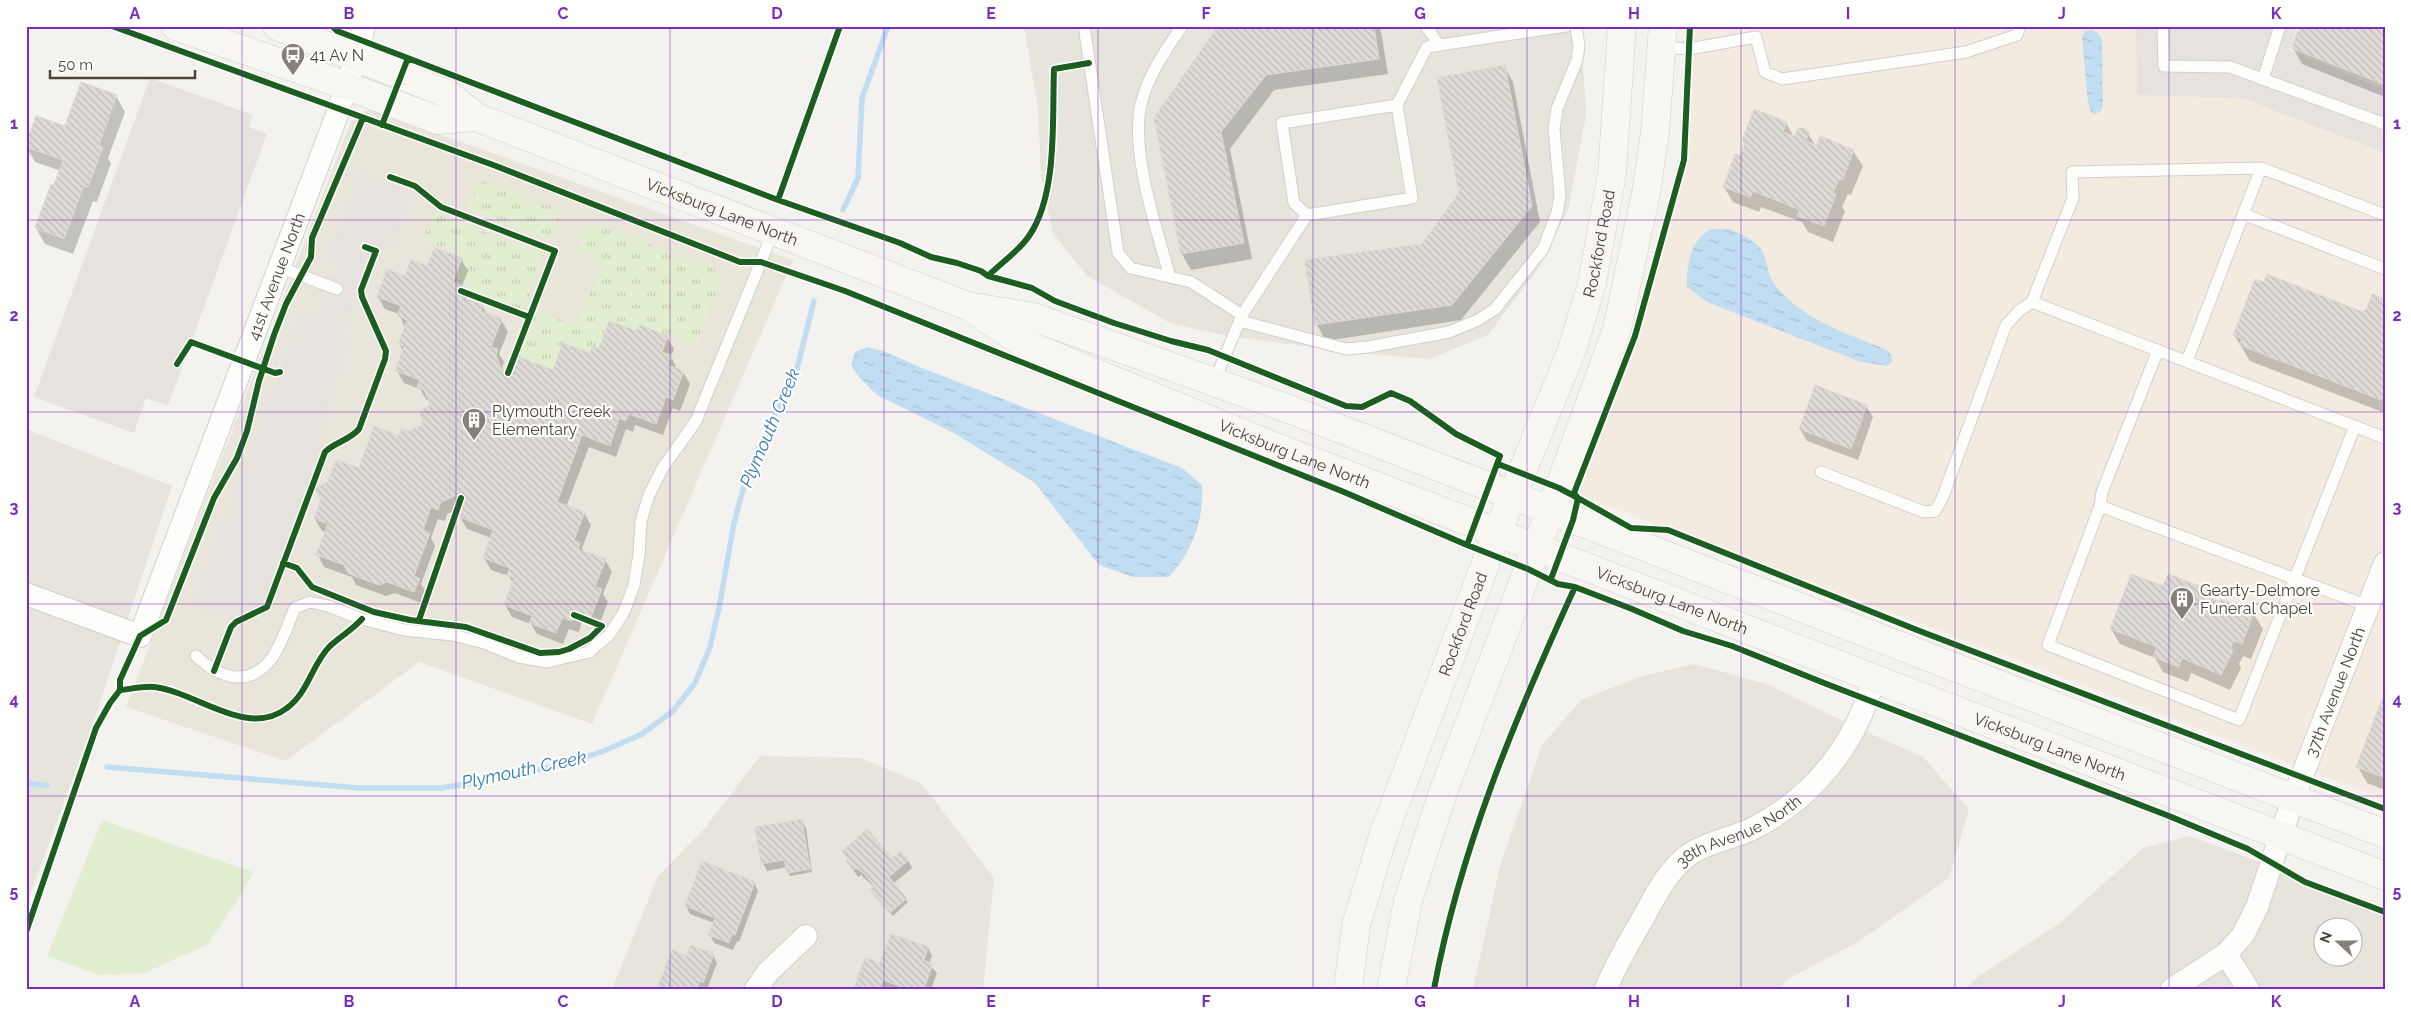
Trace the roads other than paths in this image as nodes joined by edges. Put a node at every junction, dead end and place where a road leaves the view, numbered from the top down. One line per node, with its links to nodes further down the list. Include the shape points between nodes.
1 (175, 26): 18 (main road, Vicksburg Lane North)
2 (277, 26): 16 (main road, Vicksburg Lane North)
3 (364, 26): 16 (street, 41st Avenue North)
4 (1084, 26): 29 (lane, via 1118,253 1131,268)
5 (1182, 26): 29 (lane, via 1149,80 1142,98 1139,121 1143,170)
6 (1426, 26): 15 (lane)
7 (1566, 26): 15 (lane)
8 (1576, 26): 33 (lane, via 1577,60 1557,109 1554,129 1560,195 1557,213 1544,249 1495,309 1449,332 1346,349)
9 (1622, 26): 40 (main road, Rockford Road, via 1612,174 1592,283 1572,350)
10 (2020, 26): 13 (lane, via 2017,36 1966,52 1782,78 1765,72)
11 (2163, 26): 17 (lane, via 2164,66 2230,68)
12 (2280, 26): 17 (lane)
13 (1755, 32): 14 (lane, via 1689,49)
14 (1663, 37): 42 (main road, via 1646,193 1617,329)
15 (1439, 45): 19 (lane, via 1427,47)
16 (356, 58): 18 (street, 41st Avenue North); 20 (main road, Vicksburg Lane North, via 448,94)
17 (2263, 79): 21 (lane)
18 (347, 86): 20 (main road, Vicksburg Lane North, via 437,120); 27 (street, 41st Avenue North)
19 (1397, 105): 24 (lane, via 1412,198); 24 (lane, via 1282,123 1294,203)
20 (476, 117): 26 (main road, Vicksburg Lane North)
21 (2385, 124)
22 (2261, 168): 23 (lane); 25 (lane); 31 (lane, via 2072,172 2074,198)
23 (2243, 214): 28 (lane); 35 (lane)
24 (1307, 215): 33 (lane)
25 (2385, 215)
26 (774, 230): 32 (main road, Vicksburg Lane North); 49 (lane, via 696,421 662,469 649,495 641,520 634,585 624,612 609,635 589,652 547,662 519,658 453,634 404,630 310,602 295,608 273,657 260,671 244,678 226,677)
27 (279, 266): 30 (lane); 47 (street, 41st Avenue North, via 140,636)
28 (2385, 269)
29 (1170, 278): 33 (lane, via 1191,282)
30 (338, 289)
31 (2032, 302): 34 (lane); 39 (lane, via 2006,325 1935,512 1924,512)
32 (968, 306): 36 (main road, Vicksburg Lane North, via 1032,317); 43 (main road, Vicksburg Lane North, via 1023,343)
33 (1241, 318): 36 (lane)
34 (2158, 350): 35 (lane); 41 (lane, via 2102,492)
35 (2187, 362): 37 (lane)
36 (1214, 382): 40 (main road, Vicksburg Lane North)
37 (2354, 426): 38 (lane); 46 (lane)
38 (2385, 438)
39 (1821, 472)
40 (1512, 496): 42 (main road, Vicksburg Lane North); 43 (main road, Rockford Road)
41 (2100, 506): 46 (lane); 46 (lane, via 2048,644 2238,720)
42 (1550, 511): 44 (main road); 51 (main road, Vicksburg Lane North)
43 (1496, 533): 44 (main road, Vicksburg Lane North); 58 (main road, Rockford Road, via 1384,833 1356,925)
44 (1536, 547): 50 (main road, Vicksburg Lane North); 59 (main road, via 1442,795 1408,901)
45 (2385, 563): 48 (street, 37th Avenue North)
46 (2294, 579): 48 (lane)
47 (26, 594)
48 (2368, 606): 51 (street, 37th Avenue North)
49 (196, 656)
50 (1874, 678): 53 (main road, Vicksburg Lane North); 60 (street, 38th Avenue North, via 1865,708 1846,745 1821,778 1789,807 1753,829 1691,853 1672,870 1615,966)
51 (2293, 799): 52 (main road, Vicksburg Lane North); 53 (street, 37th Avenue North)
52 (2385, 834)
53 (2282, 836): 54 (main road, Vicksburg Lane North); 56 (street, 37th Avenue North, via 2257,907 2243,935)
54 (2385, 876)
55 (806, 936): 57 (street, via 767,973)
56 (2226, 954): 61 (street, 37th Avenue North); 62 (street)
57 (756, 989)
58 (1348, 989)
59 (1392, 989)
60 (1606, 989)
61 (2172, 989)
62 (2248, 989)

